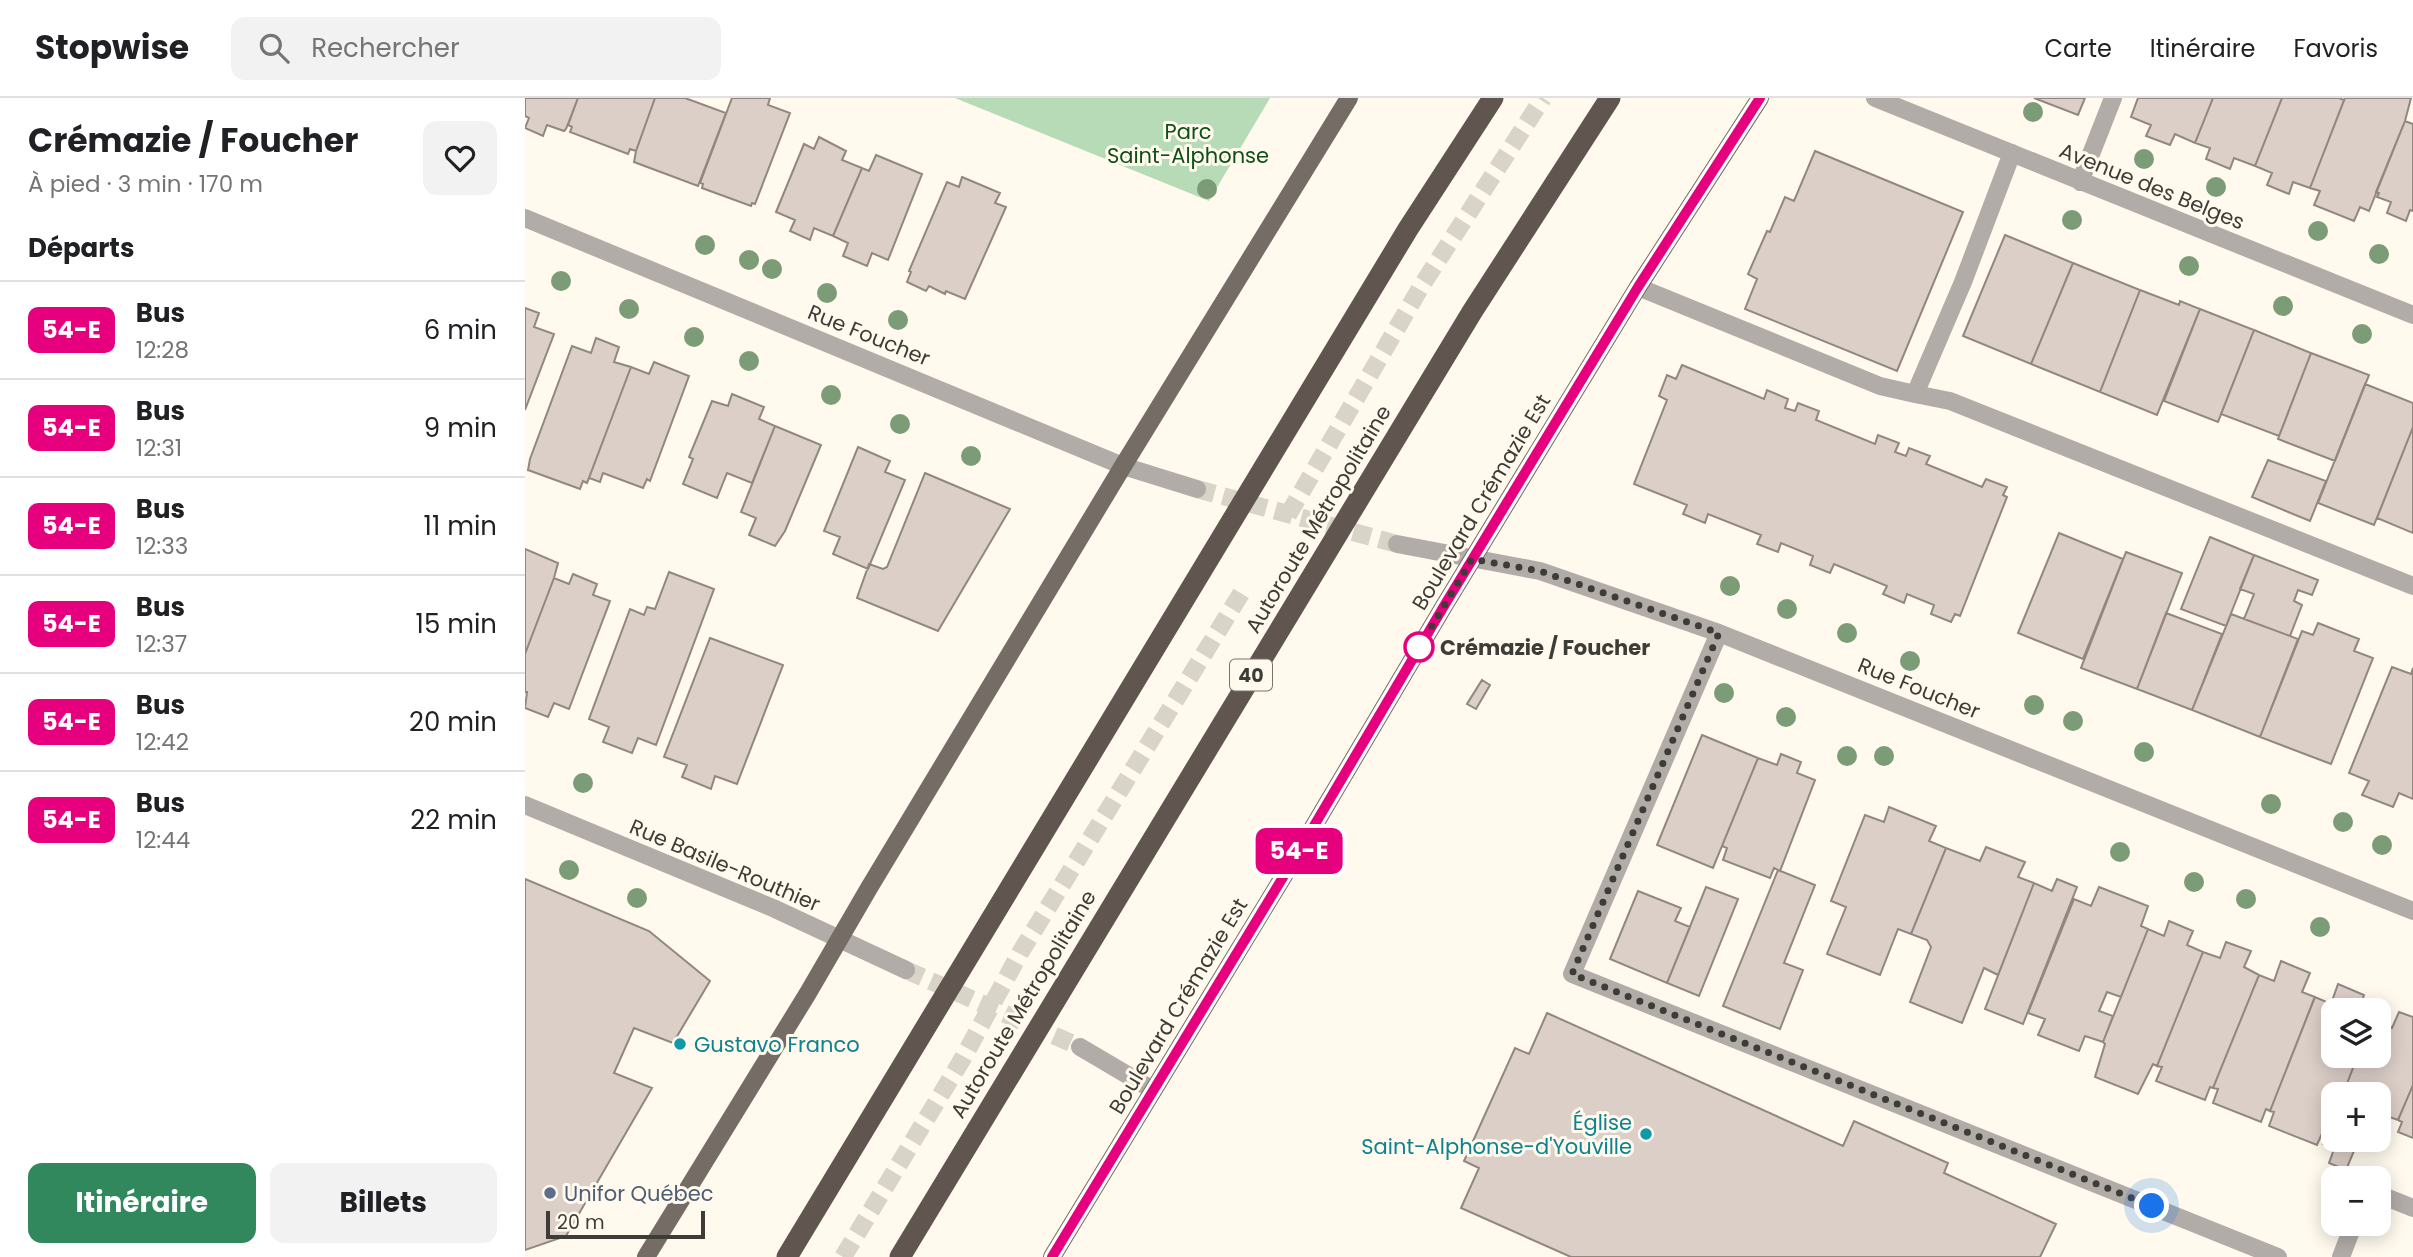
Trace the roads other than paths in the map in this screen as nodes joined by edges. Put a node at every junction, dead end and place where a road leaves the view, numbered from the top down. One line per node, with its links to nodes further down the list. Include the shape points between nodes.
1 (1349, 98): 13 (main road)
2 (1493, 98): 29 (highway, bridge, via 1395,252)
3 (1610, 98): 30 (highway, Autoroute Métropolitaine / 40, bridge, via 1465,323)
4 (1760, 98): 10 (main road, Boulevard Crémazie Est)
5 (1875, 98): 7 (street, Avenue des Belges)
6 (2113, 98): 8 (street)
7 (2012, 153): 8 (street, Avenue des Belges); 12 (street)
8 (2080, 181): 11 (street, Avenue des Belges)
9 (525, 218): 13 (street, Rue Foucher)
10 (1638, 287): 12 (street, via 1880,386); 16 (main road, Boulevard Crémazie Est)
11 (2413, 315)
12 (1915, 394): 17 (street, via 1962,405)
13 (1123, 466): 14 (street, Rue Foucher); 21 (main road)
14 (1197, 489)
15 (1397, 544): 16 (street, Rue Foucher)
16 (1472, 559): 18 (street, Rue Foucher, via 1540,571); 24 (main road, Boulevard Crémazie Est)
17 (2413, 586)
18 (1719, 633): 20 (street, Rue Foucher); 32 (street, via 1572,974)
19 (525, 805): 21 (street, Rue Basile-Routhier)
20 (2413, 911)
21 (839, 939): 22 (street, Rue Basile-Routhier); 28 (main road)
22 (907, 970)
23 (1080, 1047): 24 (street)
24 (1153, 1090): 31 (main road, Boulevard Crémazie Est)
25 (2391, 1199): 26 (street)
26 (2413, 1208)
27 (2349, 1236): 33 (street)
28 (646, 1257)
29 (787, 1257)
30 (899, 1257)
31 (1052, 1257)
32 (2278, 1257)
33 (2341, 1257)

